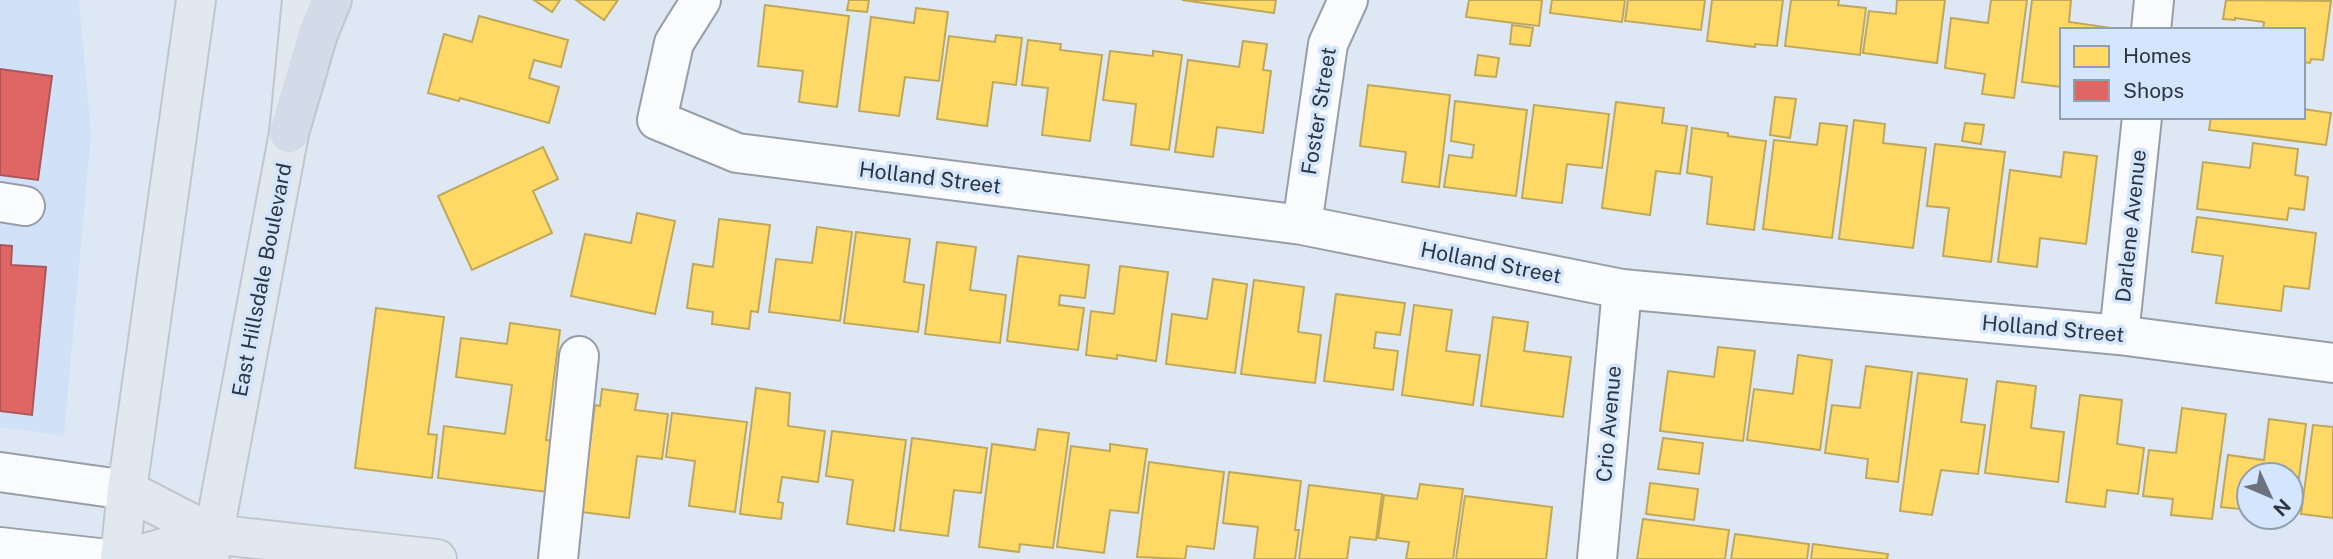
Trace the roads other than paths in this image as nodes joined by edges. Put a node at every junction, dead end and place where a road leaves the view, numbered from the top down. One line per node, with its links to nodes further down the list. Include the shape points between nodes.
1 (196, 0): 16 (main road)
2 (302, 0): 9 (main road, East Hillsdale Boulevard)
3 (332, 0): 9 (highway)
4 (701, 0): 10 (street, Holland Street, via 674,43 657,120 737,153)
5 (1348, 0): 10 (street, Foster Street, via 1328,44)
6 (2154, 0): 7 (street)
7 (2151, 28)
8 (2142, 119): 12 (street, Darlene Avenue)
9 (289, 133): 17 (main road, East Hillsdale Boulevard)
10 (1302, 225): 11 (street, Holland Street)
11 (1622, 289): 12 (street, Holland Street); 24 (street, Crio Avenue)
12 (2119, 335): 14 (street, Holland Street)
13 (579, 356): 23 (street)
14 (2333, 363)
15 (0, 472): 16 (street)
16 (127, 490): 17 (main road); 21 (main road)
17 (210, 546): 19 (main road); 21 (main road)
18 (0, 547): 20 (street)
19 (362, 554): 22 (main road)
20 (108, 559)
21 (122, 559)
22 (437, 559)
23 (558, 559)
24 (1597, 559)

